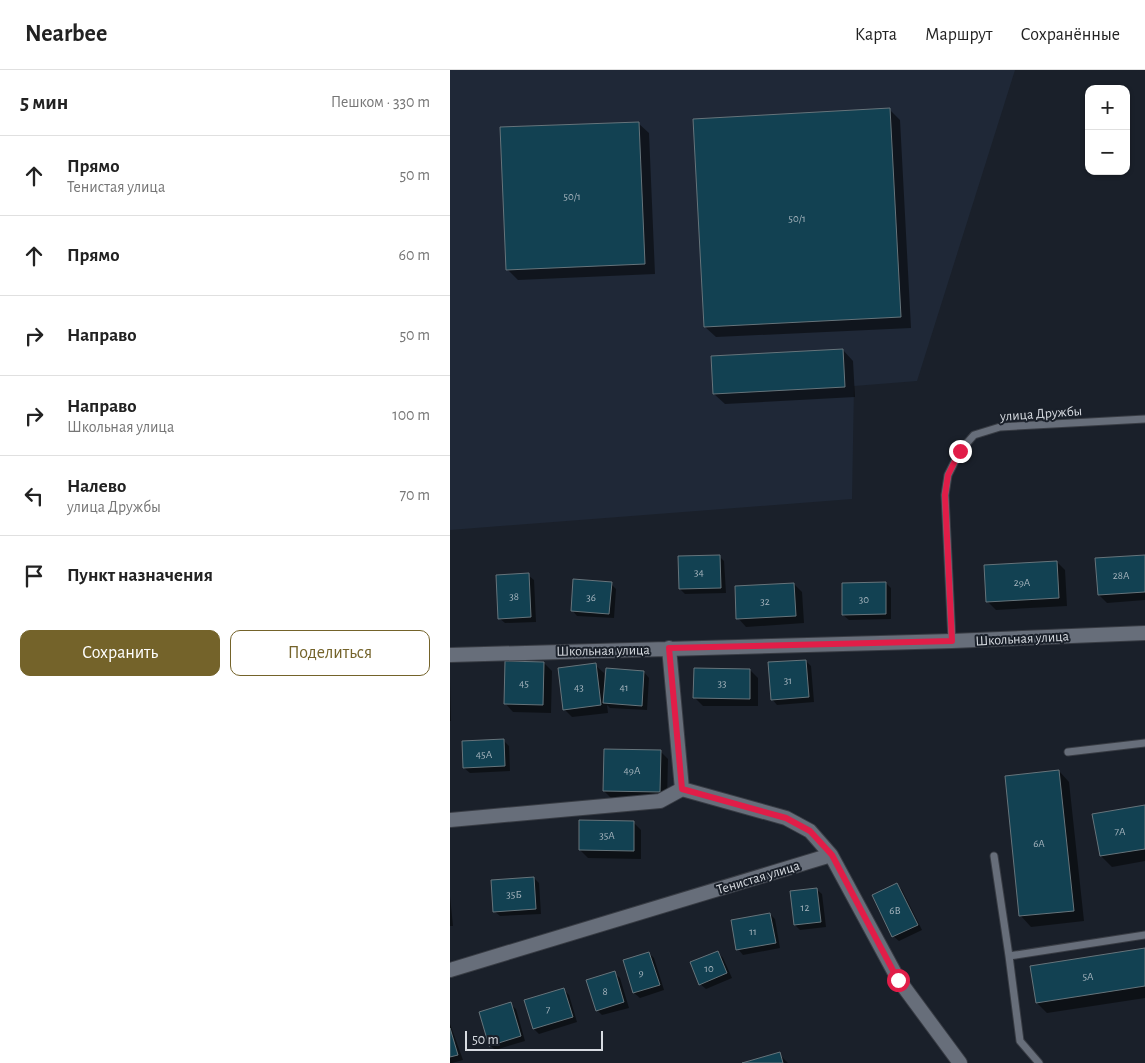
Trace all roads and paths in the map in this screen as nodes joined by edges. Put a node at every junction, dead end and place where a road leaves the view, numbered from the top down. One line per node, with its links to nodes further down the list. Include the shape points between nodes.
1 (1145, 419): 3 (lane, улица Дружбы, via 1000,427 974,435 969,440 948,475 945,495)
2 (1145, 633): 3 (street, Школьная улица)
3 (952, 641): 4 (street, Школьная улица)
4 (669, 648): 5 (street, Школьная улица); 8 (street)
5 (450, 655)
6 (1145, 743): 7 (lane)
7 (1068, 752)
8 (682, 789): 9 (street, via 660,801); 10 (street, via 786,818 810,831)
9 (450, 820)
10 (832, 855): 14 (street, Тенистая улица); 15 (street, via 898,980)
11 (994, 856): 13 (lane)
12 (1145, 934): 13 (lane)
13 (1009, 956): 16 (lane, via 1020,1041)
14 (450, 970)
15 (960, 1063)
16 (1039, 1063)

